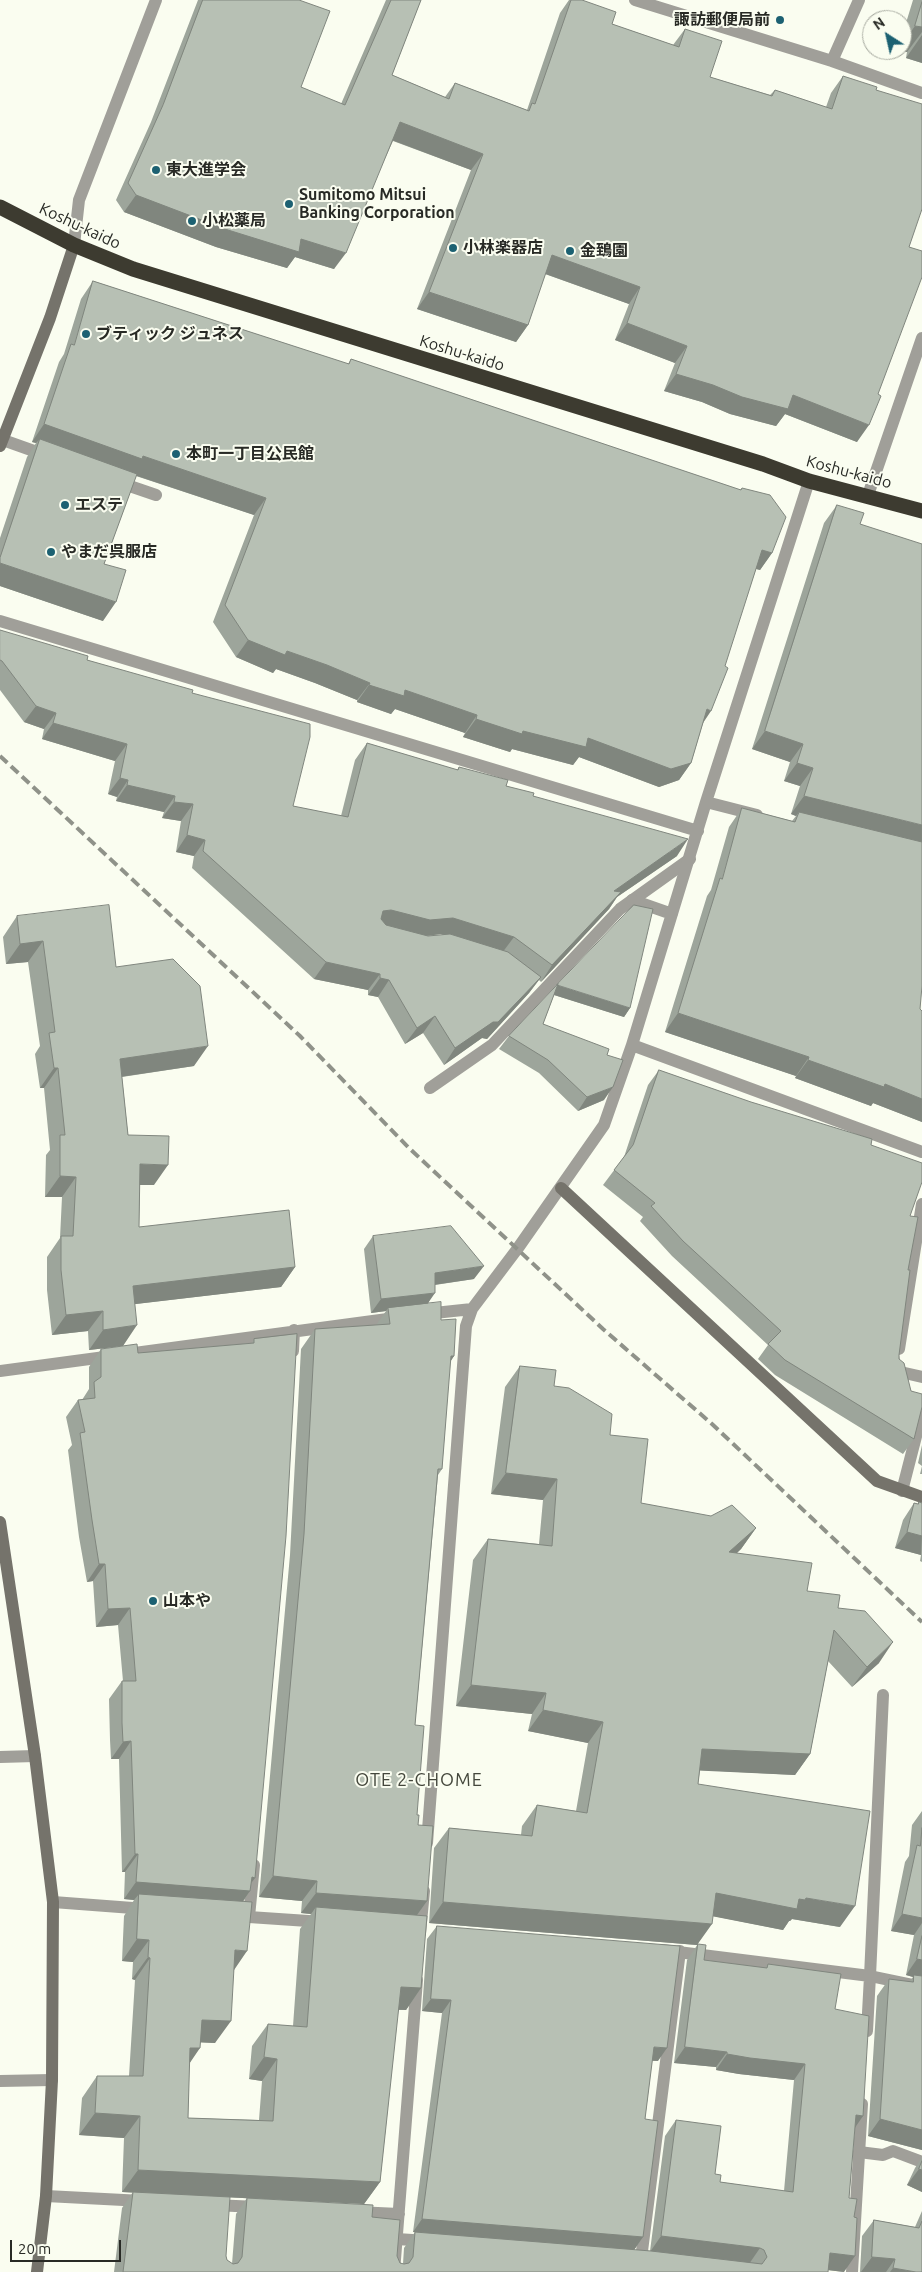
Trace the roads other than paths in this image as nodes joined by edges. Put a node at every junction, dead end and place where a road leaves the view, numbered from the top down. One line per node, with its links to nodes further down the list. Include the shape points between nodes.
1 (156, 0): 7 (street, via 79,200)
2 (635, 0): 4 (street)
3 (859, 0): 4 (street)
4 (832, 61): 5 (street)
5 (922, 93)
6 (0, 207): 7 (highway, Koshu-kaido)
7 (74, 245): 9 (street, via 50,318); 12 (highway, Koshu-kaido, via 133,269)
8 (922, 338): 14 (street)
9 (1, 443): 10 (street)
10 (57, 459)
11 (102, 476): 13 (street)
12 (809, 481): 14 (highway, Koshu-kaido); 17 (street)
13 (156, 495)
14 (868, 496): 15 (highway, Koshu-kaido)
15 (922, 511)
16 (0, 621): 19 (street)
17 (706, 802): 18 (street); 19 (street)
18 (772, 818)
19 (698, 831): 20 (street)
20 (690, 859): 21 (street); 22 (street)
21 (632, 900): 22 (street); 24 (street, via 537,989 492,1045)
22 (672, 914): 23 (street)
23 (632, 1045): 25 (street); 26 (street, via 604,1125)
24 (430, 1088)
25 (922, 1152)
26 (561, 1188): 28 (street); 34 (street, via 877,1481)
27 (922, 1204): 32 (street, via 896,1371)
28 (472, 1309): 29 (street); 41 (street, via 466,1326)
29 (294, 1330): 30 (street); 31 (street)
30 (293, 1360)
31 (0, 1371)
32 (922, 1377)
33 (922, 1413): 34 (street)
34 (902, 1491): 35 (street)
35 (922, 1497)
36 (0, 1522): 38 (street)
37 (883, 1695): 52 (street)
38 (36, 1756): 39 (street); 43 (street)
39 (0, 1757)
40 (255, 1848): 46 (street)
41 (426, 1860)
42 (424, 1880): 48 (street)
43 (53, 1902): 44 (street); 55 (street)
44 (161, 1910)
45 (220, 1915): 46 (street)
46 (249, 1917): 47 (street)
47 (335, 1923)
48 (419, 1949)
49 (651, 1949): 50 (street)
50 (680, 1951): 52 (street); 68 (street)
51 (418, 1969): 65 (street)
52 (870, 1976): 53 (street); 54 (street)
53 (922, 1987)
54 (866, 2045)
55 (52, 2080): 56 (street); 60 (street)
56 (0, 2081)
57 (863, 2094): 58 (street)
58 (859, 2152): 59 (street, via 883,2155 893,2151); 71 (street)
59 (922, 2162)
60 (46, 2196): 61 (street); 69 (street)
61 (161, 2202)
62 (199, 2204): 63 (street, via 227,2210)
63 (275, 2208)
64 (342, 2211): 65 (street)
65 (399, 2214): 66 (street)
66 (397, 2239): 67 (street); 70 (street)
67 (436, 2242)
68 (641, 2260)
69 (37, 2272)
70 (394, 2272)
71 (852, 2272)

